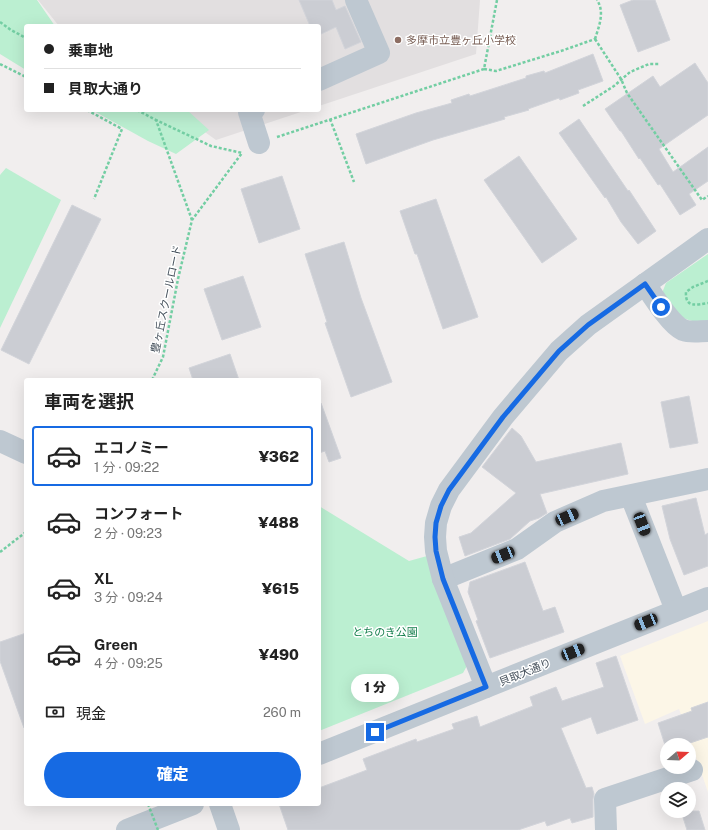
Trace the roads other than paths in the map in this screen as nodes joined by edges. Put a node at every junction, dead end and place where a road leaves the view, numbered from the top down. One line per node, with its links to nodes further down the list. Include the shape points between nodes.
1 (356, 0): 2 (street, via 379,53)
2 (321, 79)
3 (249, 112): 4 (street)
4 (250, 148)
5 (708, 239): 6 (street)
6 (645, 284): 7 (street, via 670,319 682,330); 12 (street, via 588,325 559,351 503,417 449,490 441,506 435,537)
7 (708, 331)
8 (0, 441): 9 (street)
9 (24, 452)
10 (708, 480): 11 (street)
11 (631, 496): 12 (street, via 603,501 555,522 518,550); 14 (street)
12 (443, 579): 15 (street)
13 (708, 598): 14 (street, 貝取大通り)
14 (676, 610): 15 (street, 貝取大通り)
15 (486, 687): 16 (street, 貝取大通り)
16 (321, 753)
17 (680, 774): 22 (street, via 605,799)
18 (188, 806): 20 (street)
19 (221, 806): 21 (street)
20 (127, 830)
21 (229, 830)
22 (606, 830)

